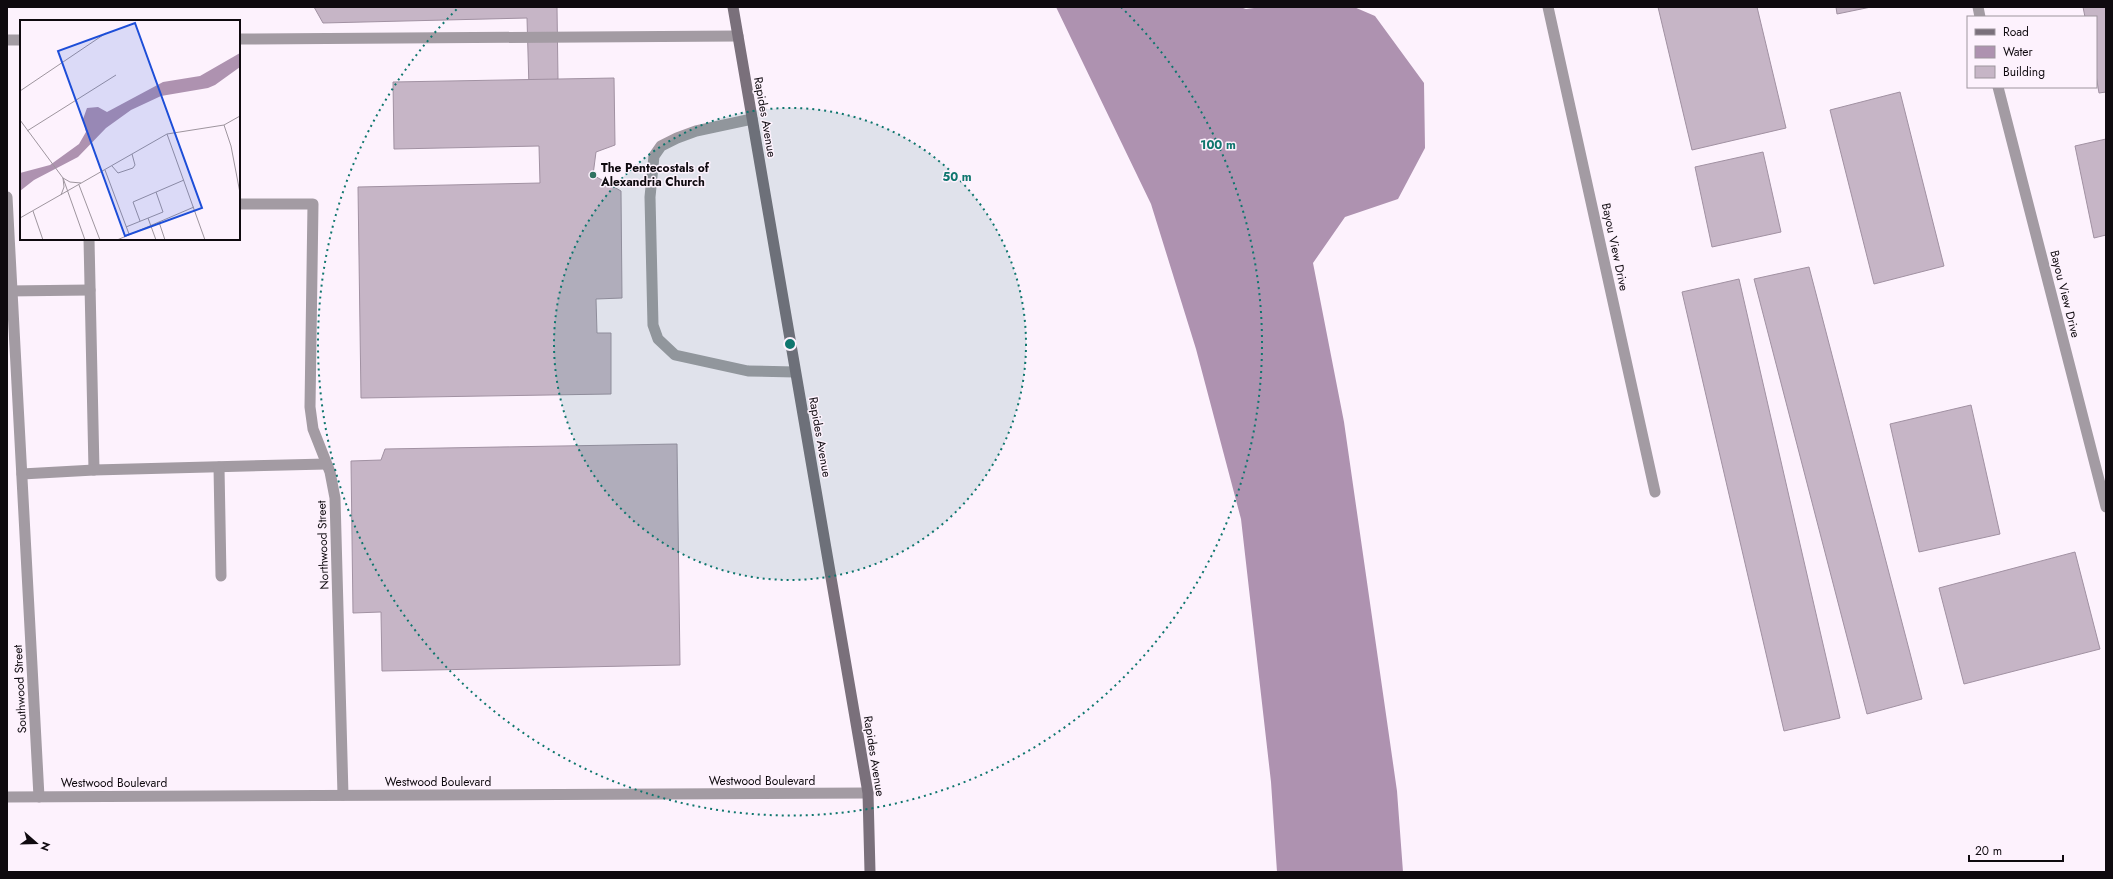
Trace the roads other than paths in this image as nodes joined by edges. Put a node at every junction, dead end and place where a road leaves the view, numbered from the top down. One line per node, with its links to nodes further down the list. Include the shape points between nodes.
1 (733, 7): 3 (main road, Rapides Avenue)
2 (1548, 7): 20 (street, Bayou View Drive)
3 (738, 36): 4 (street); 8 (main road, Rapides Avenue)
4 (240, 38)
5 (7, 40): 6 (street)
6 (20, 40)
7 (1998, 88): 21 (street, Bayou View Drive)
8 (752, 118): 14 (main road, Rapides Avenue); 14 (street, via 677,138 661,146 654,156 650,197 653,325 658,339 675,356 748,371)
9 (7, 197): 13 (street, Southwood Street)
10 (240, 204): 16 (street, Northwood Street, via 313,204 310,407 312,429)
11 (89, 240): 12 (street)
12 (90, 290): 13 (street); 18 (street)
13 (9, 291): 15 (street, Southwood Street)
14 (796, 372): 23 (main road, Rapides Avenue)
15 (12, 389): 19 (street, Southwood Street)
16 (326, 464): 17 (street); 24 (street, Northwood Street, via 336,498)
17 (219, 467): 18 (street); 22 (street)
18 (94, 470): 19 (street)
19 (22, 474): 26 (street, Southwood Street)
20 (1655, 492)
21 (2106, 507)
22 (221, 576)
23 (868, 793): 24 (street, Westwood Boulevard); 27 (main road, Rapides Avenue)
24 (343, 795): 26 (street, Westwood Boulevard)
25 (7, 797): 26 (street, Westwood Boulevard)
26 (39, 797)
27 (870, 872)

